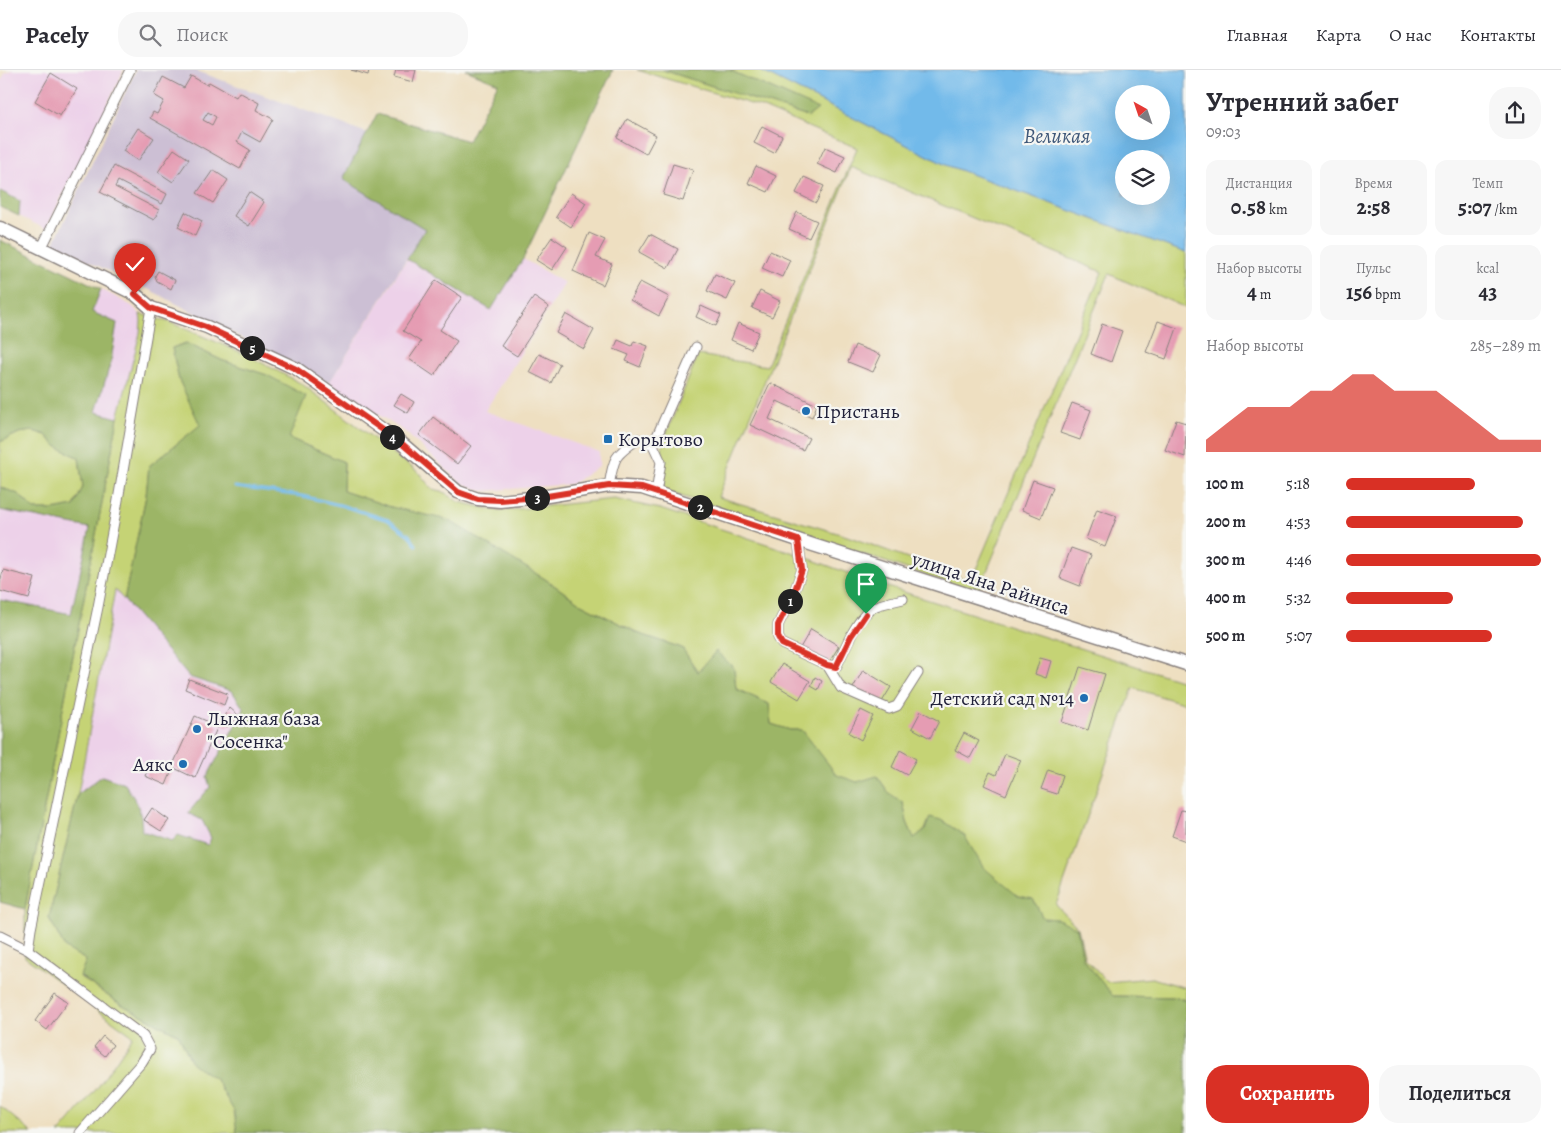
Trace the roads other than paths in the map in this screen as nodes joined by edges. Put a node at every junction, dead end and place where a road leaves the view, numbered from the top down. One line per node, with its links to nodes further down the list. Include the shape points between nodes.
1 (130, 70): 3 (street)
2 (0, 228): 3 (street, улица Яна Райниса)
3 (42, 247): 4 (street, улица Яна Райниса, via 135,294)
4 (151, 308): 7 (street, улица Яна Райниса, via 206,327 296,369 400,442 458,492 478,499 500,500); 15 (street, via 98,607)
5 (696, 347): 6 (street)
6 (653, 445): 7 (street, via 638,439 620,452 613,462); 8 (street, via 661,462)
7 (609, 486): 8 (street, улица Яна Райниса, via 642,488)
8 (656, 493): 9 (street, улица Яна Райниса)
9 (798, 540): 11 (street, улица Яна Райниса); 12 (street, via 802,570 778,625 778,637 782,644)
10 (903, 599): 12 (street, via 876,607 866,614 836,667)
11 (1186, 664)
12 (827, 665): 13 (street, via 841,688 889,709 898,706)
13 (918, 673)
14 (0, 936): 15 (street)
15 (28, 950): 16 (street, via 143,1036 150,1049)
16 (80, 1133)

